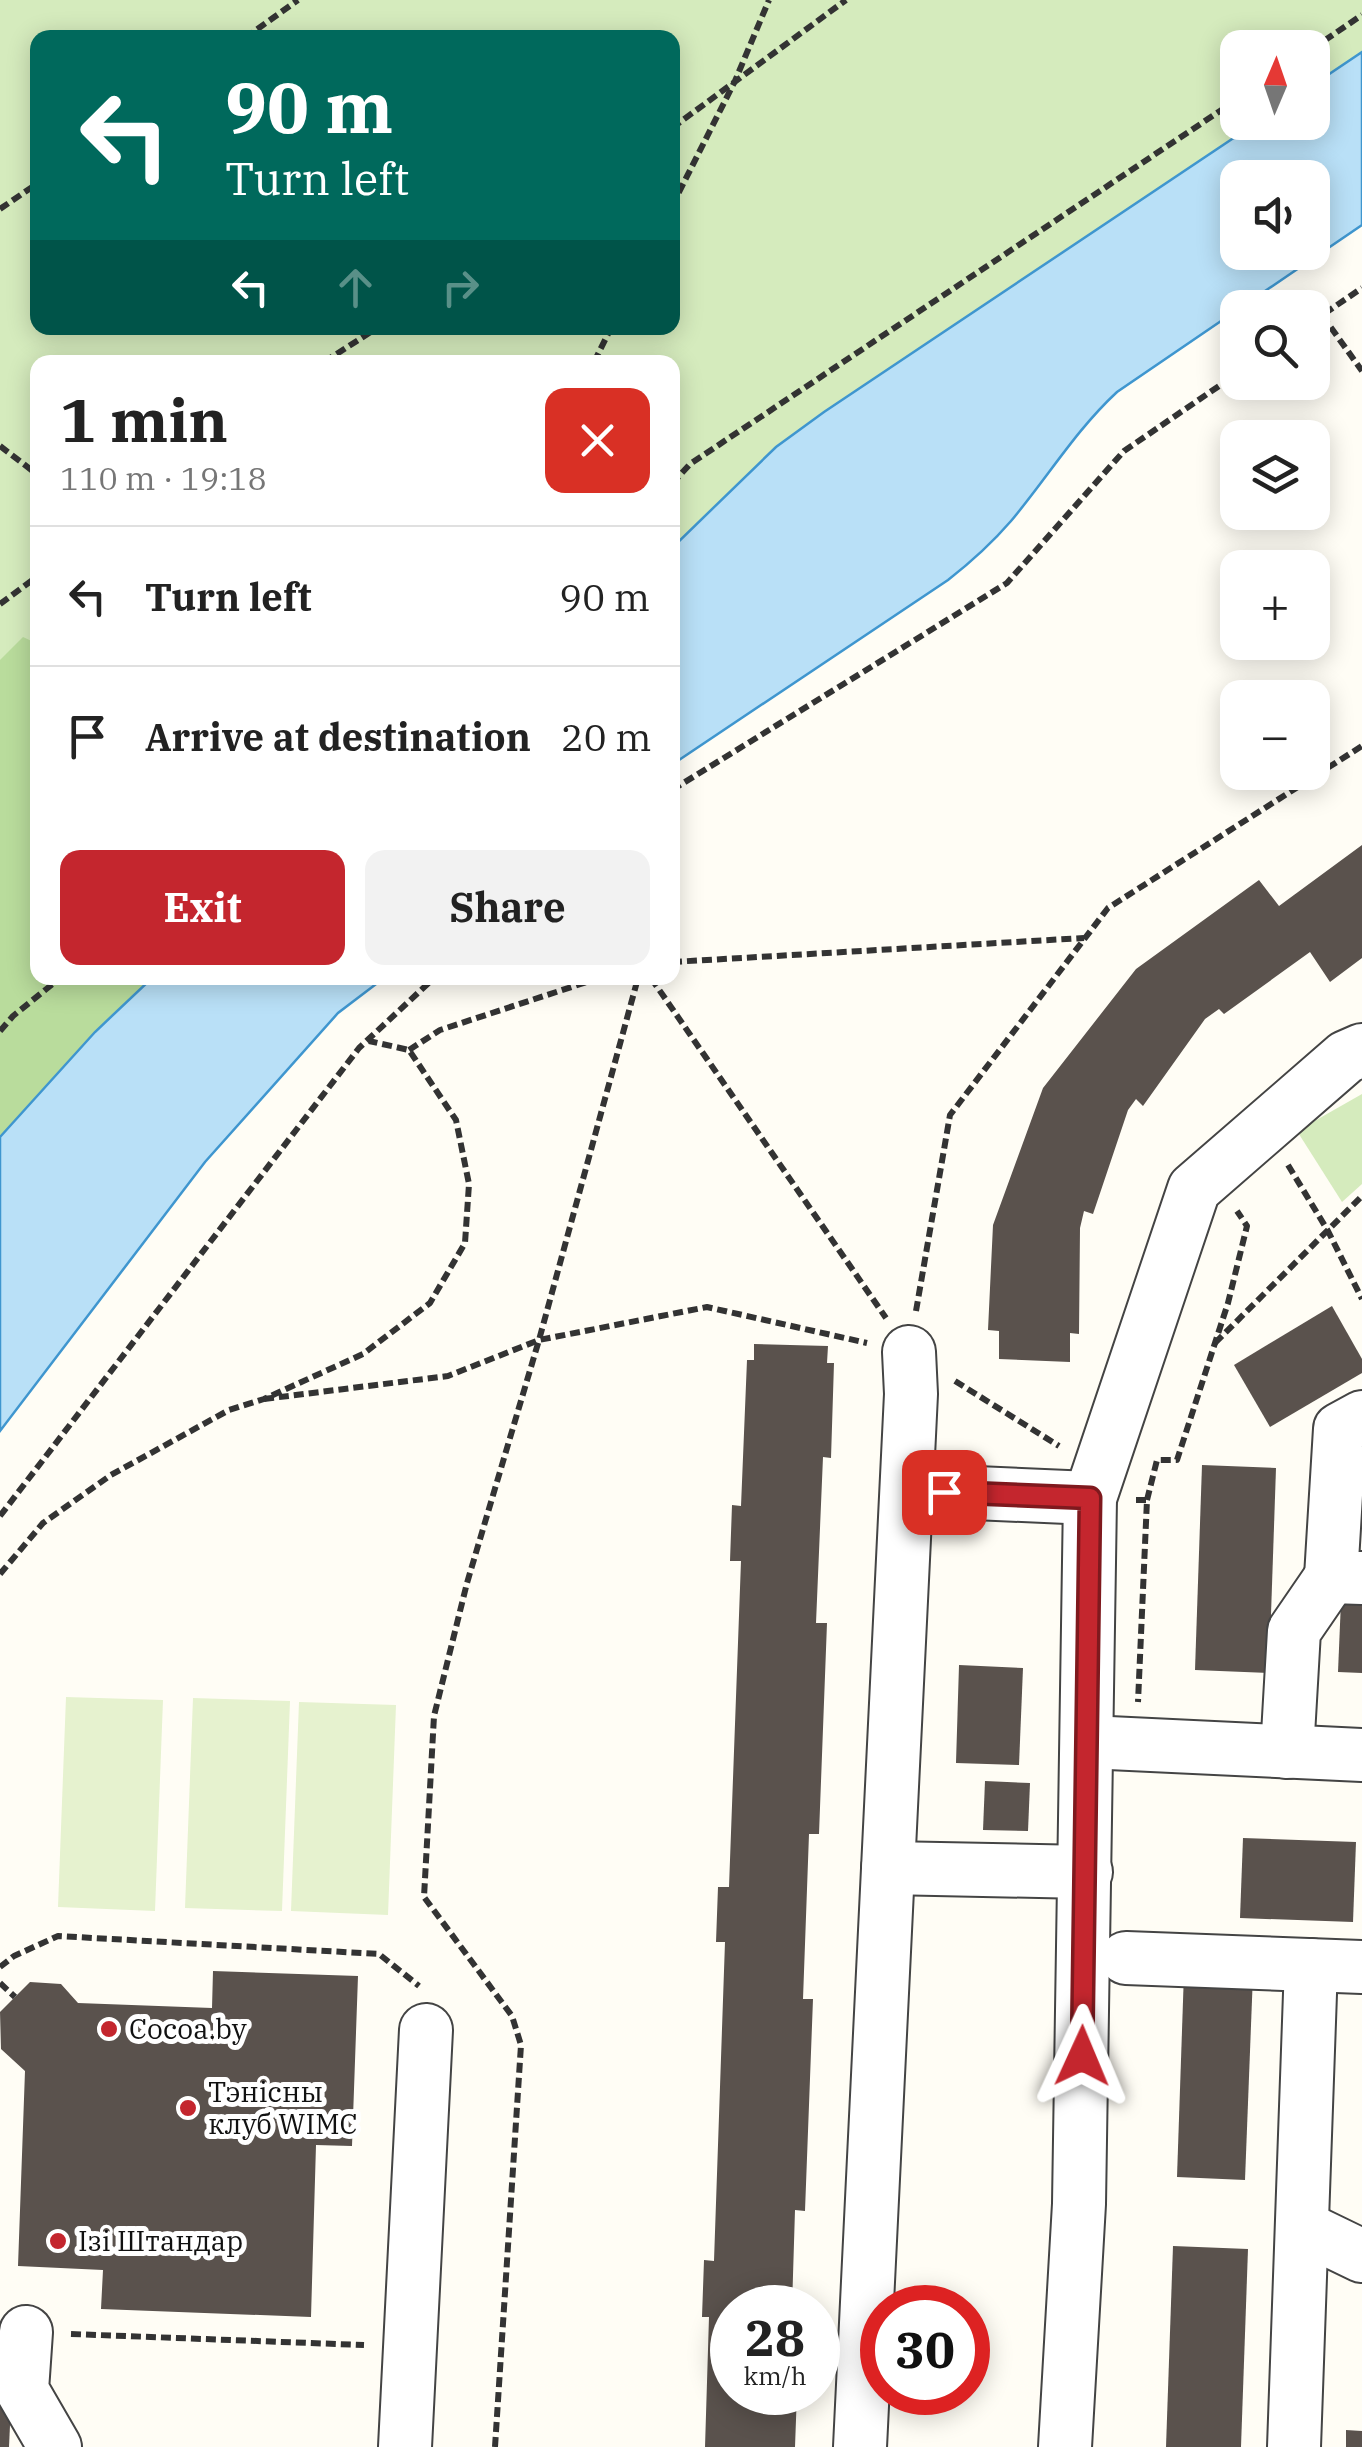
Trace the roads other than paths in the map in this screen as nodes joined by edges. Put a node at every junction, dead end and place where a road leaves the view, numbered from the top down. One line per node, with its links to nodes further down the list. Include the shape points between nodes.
1 (1362, 1050): 5 (street, via 1194,1189)
2 (909, 1352): 4 (street)
3 (1355, 1428): 6 (street)
4 (907, 1490): 5 (street); 10 (street)
5 (1090, 1498): 7 (street)
6 (1347, 1577): 8 (street, via 1294,1631)
7 (1088, 1742): 8 (street); 11 (street)
8 (1287, 1752): 9 (street)
9 (1362, 1755)
10 (888, 1868): 11 (street); 20 (street)
11 (1086, 1872): 21 (street, via 1079,2204)
12 (1126, 1958): 13 (street)
13 (1337, 1966): 15 (street)
14 (426, 2030): 19 (street)
15 (1302, 2228): 16 (street); 22 (street)
16 (1362, 2256)
17 (26, 2332): 18 (street, via 22,2390)
18 (56, 2447)
19 (405, 2447)
20 (860, 2447)
21 (1065, 2447)
22 (1294, 2447)

